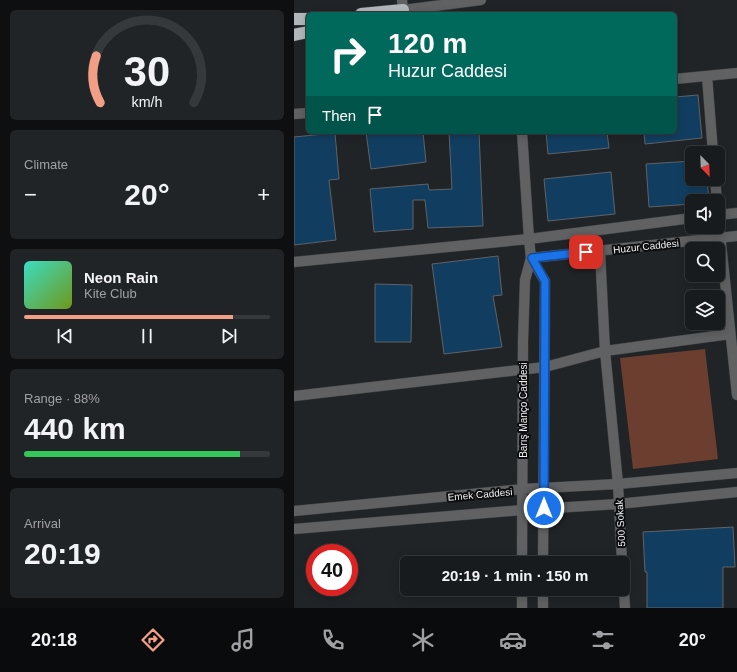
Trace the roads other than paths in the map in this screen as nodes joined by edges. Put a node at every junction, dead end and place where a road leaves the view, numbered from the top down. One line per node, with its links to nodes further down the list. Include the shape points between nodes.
1 (481, 0): 2 (street)
2 (435, 3): 3 (street)
3 (402, 5): 4 (highway); 5 (highway)
4 (370, 12)
5 (388, 12)
6 (306, 19): 7 (highway)
7 (294, 20)
8 (306, 32): 9 (highway)
9 (294, 35)
10 (737, 73): 11 (street)
11 (707, 76): 12 (street); 16 (street)
12 (677, 79)
13 (306, 113): 14 (street)
14 (294, 114)
15 (522, 134): 23 (street, Barış Manço Caddesi)
16 (712, 146)
17 (737, 213): 18 (street)
18 (725, 214)
19 (685, 219): 23 (street)
20 (720, 234): 22 (street)
21 (737, 236): 22 (street, Huzur Caddesi)
22 (720, 238): 24 (street, Huzur Caddesi); 27 (street)
23 (529, 239): 25 (street, Barış Manço Caddesi); 26 (street)
24 (600, 251): 25 (street, Huzur Caddesi); 28 (street, 500 Sokak)
25 (532, 258): 29 (street, Barış Manço Caddesi, via 545,281); 30 (street, Barış Manço Caddesi, via 525,280)
26 (294, 262)
27 (730, 334): 28 (street); 31 (street)
28 (605, 351): 29 (street); 34 (street, 500 Sokak)
29 (545, 367): 30 (street); 35 (street, Barış Manço Caddesi)
30 (523, 370): 32 (street); 36 (street, Barış Manço Caddesi)
31 (737, 395)
32 (294, 396)
33 (737, 473): 34 (street, Emek Caddesi)
34 (618, 484): 35 (street, Emek Caddesi); 38 (street, 500 Sokak)
35 (544, 489): 36 (street, Emek Caddesi); 39 (street, Barış Manço Caddesi)
36 (522, 490): 40 (street, Barış Manço Caddesi); 41 (street, Emek Caddesi)
37 (737, 492): 38 (street, Emek Caddesi)
38 (618, 504): 39 (street, Emek Caddesi); 45 (street, 500 Sokak)
39 (544, 508): 40 (street, Emek Caddesi); 44 (street, Barış Manço Caddesi)
40 (522, 510): 42 (street, Emek Caddesi); 43 (street, Barış Manço Caddesi)
41 (294, 511)
42 (294, 529)
43 (522, 556)
44 (543, 556)
45 (622, 556)
46 (522, 596): 49 (street)
47 (543, 596): 50 (street)
48 (624, 596): 51 (street)
49 (522, 608)
50 (542, 608)
51 (625, 608)

